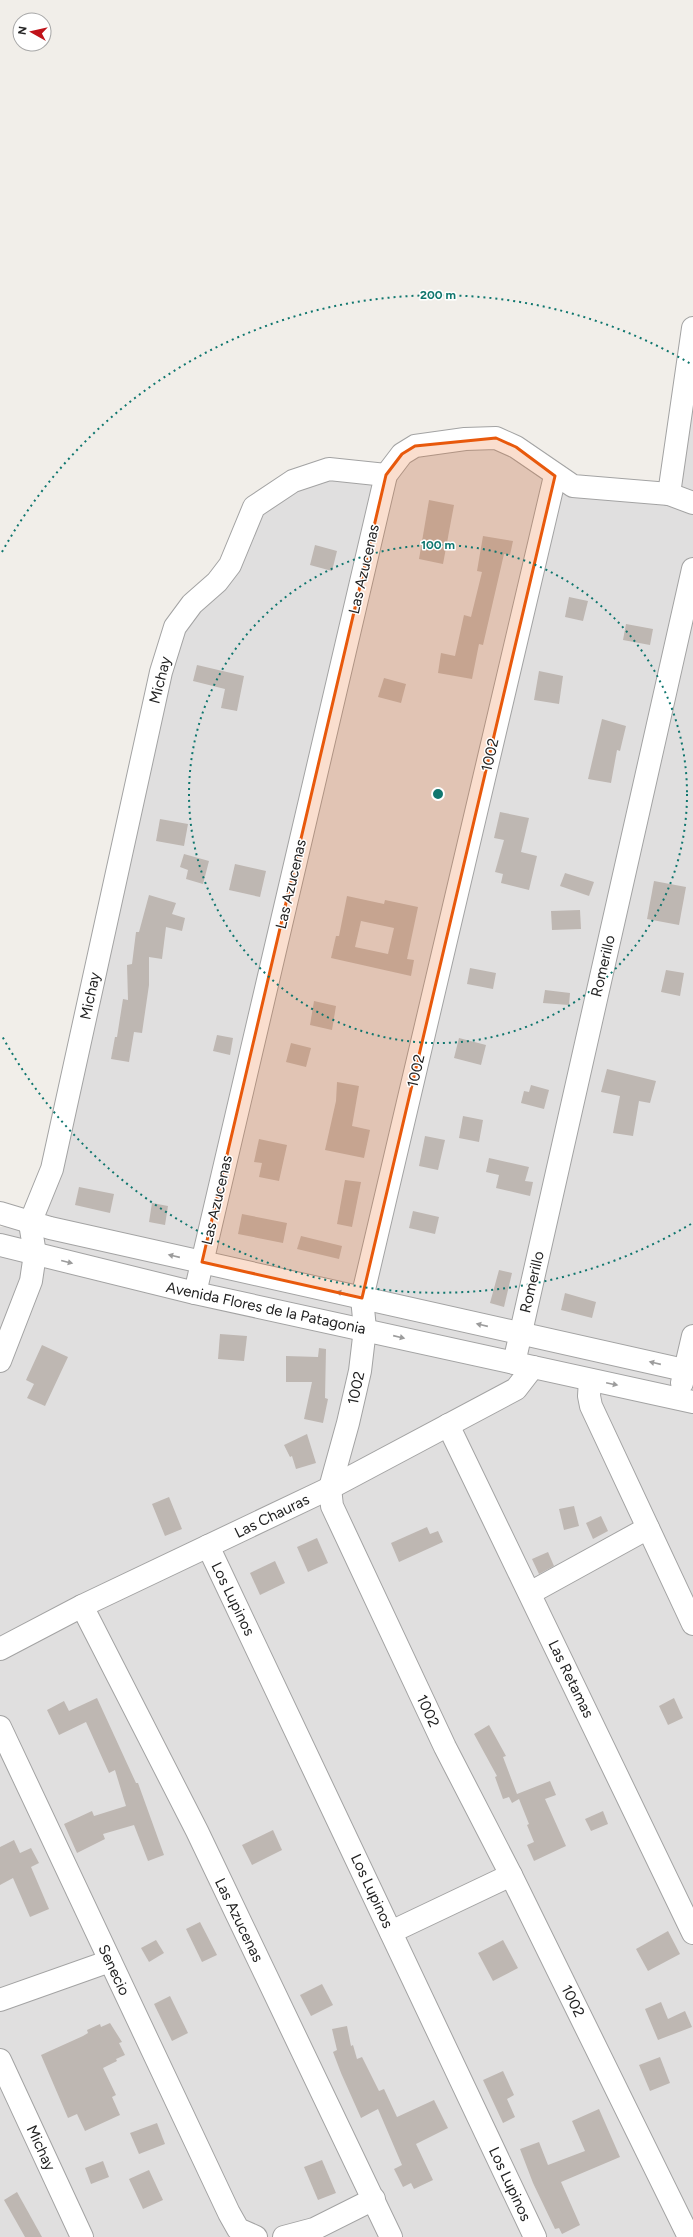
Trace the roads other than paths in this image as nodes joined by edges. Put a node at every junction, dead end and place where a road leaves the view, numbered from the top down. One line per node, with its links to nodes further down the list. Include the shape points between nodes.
1 (693, 328): 4 (street)
2 (386, 475): 3 (street, via 402,454 415,446 465,439 496,438 516,447); 8 (street, Michay, via 329,469 293,481 269,496 254,507 230,565 217,582 192,604 175,626 161,672 52,1169); 11 (street, Las Azucenas)
3 (555, 476): 4 (street, via 573,486); 13 (street, 1002)
4 (669, 494): 5 (street)
5 (693, 503)
6 (693, 569): 15 (street, Romerillo)
7 (0, 1213): 8 (street, Avenida Flores de la Patagonia)
8 (30, 1223): 10 (street); 11 (street, Avenida Flores de la Patagonia, one-way to 8)
9 (0, 1245): 10 (street, Avenida Flores de la Patagonia)
10 (35, 1254): 12 (street, Avenida Flores de la Patagonia, one-way to 12); 17 (street, via 31,1281)
11 (202, 1262): 12 (street, Las Azucenas); 13 (street, Avenida Flores de la Patagonia, one-way to 11)
12 (195, 1293): 14 (street, Avenida Flores de la Patagonia)
13 (362, 1298): 14 (street, 1002); 15 (street, Avenida Flores de la Patagonia, one-way to 13)
14 (365, 1329): 18 (street, Avenida Flores de la Patagonia, one-way to 18); 23 (street, 1002, via 360,1371)
15 (520, 1333): 18 (street, Romerillo); 19 (street, Avenida Flores de la Patagonia, one-way to 15)
16 (693, 1336): 19 (street)
17 (0, 1361)
18 (523, 1365): 20 (street, Avenida Flores de la Patagonia); 22 (street, Las Chauras, via 516,1389)
19 (689, 1371): 21 (street)
20 (590, 1380): 21 (street, Avenida Flores de la Patagonia, one-way to 21); 24 (street, via 591,1406)
21 (686, 1401)
22 (448, 1425): 23 (street, Las Chauras); 26 (street, Las Retamas)
23 (330, 1488): 25 (street, Las Chauras); 31 (street, 1002, via 332,1506 445,1747)
24 (648, 1528): 26 (street); 28 (street)
25 (208, 1546): 27 (street, Las Chauras); 33 (street, Los Lupinos)
26 (530, 1593): 32 (street, Las Retamas)
27 (82, 1606): 29 (street, Las Chauras); 38 (street, Las Azucenas, via 200,1838)
28 (693, 1624)
29 (0, 1649)
30 (0, 1727): 35 (street, Senecio)
31 (511, 1875): 33 (street); 44 (street, 1002)
32 (685, 1895): 34 (street, Las Retamas)
33 (391, 1932): 43 (street, Los Lupinos)
34 (693, 1933)
35 (110, 1962): 36 (street); 40 (street, Senecio, via 229,2213 238,2229)
36 (0, 2000)
37 (0, 2060): 39 (street, Michay)
38 (374, 2199): 41 (street, via 314,2229); 42 (street, Las Azucenas)
39 (82, 2237)
40 (256, 2237)
41 (284, 2237)
42 (391, 2237)
43 (535, 2237)
44 (689, 2237)

